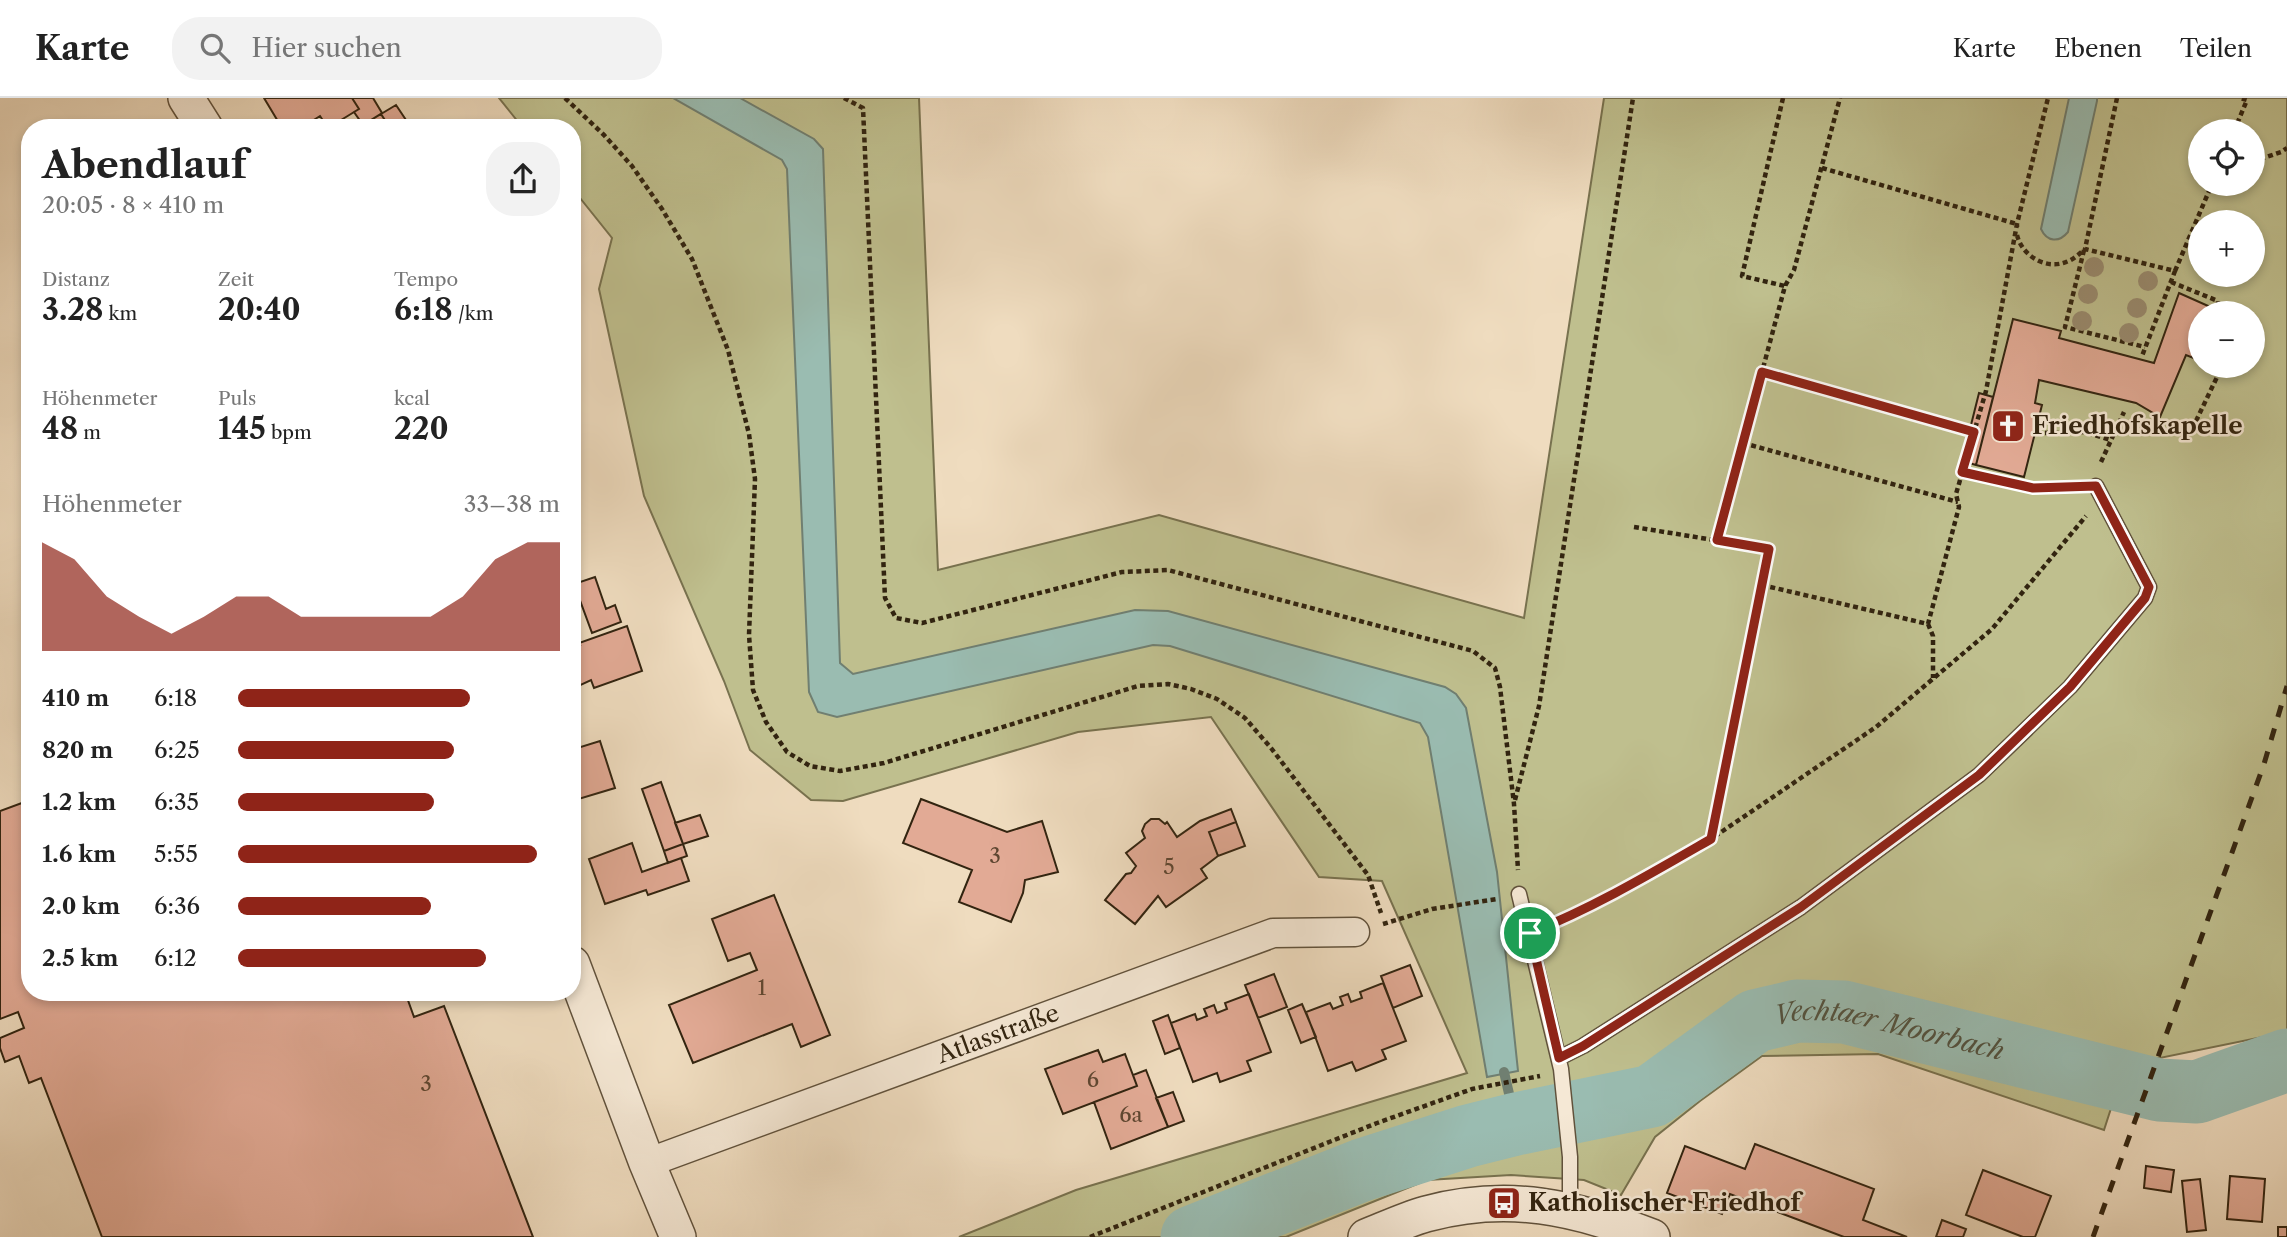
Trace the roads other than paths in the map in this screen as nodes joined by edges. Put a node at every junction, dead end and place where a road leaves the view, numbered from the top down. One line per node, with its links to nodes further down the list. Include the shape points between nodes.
1 (186, 98): 2 (street)
2 (199, 119)
3 (2099, 492): 7 (lane, via 2149,587 2145,598 2070,687 1979,775 1801,907)
4 (1514, 896): 7 (lane, via 1530,933)
5 (1355, 932): 8 (street, Atlasstraße, via 1273,933)
6 (581, 988): 8 (street)
7 (1559, 1058): 9 (lane, via 1570,1157)
8 (647, 1163): 10 (street)
9 (1570, 1210): 11 (street, via 1504,1203 1461,1207 1426,1214); 12 (street)
10 (678, 1237)
11 (1366, 1237)
12 (1653, 1237)

